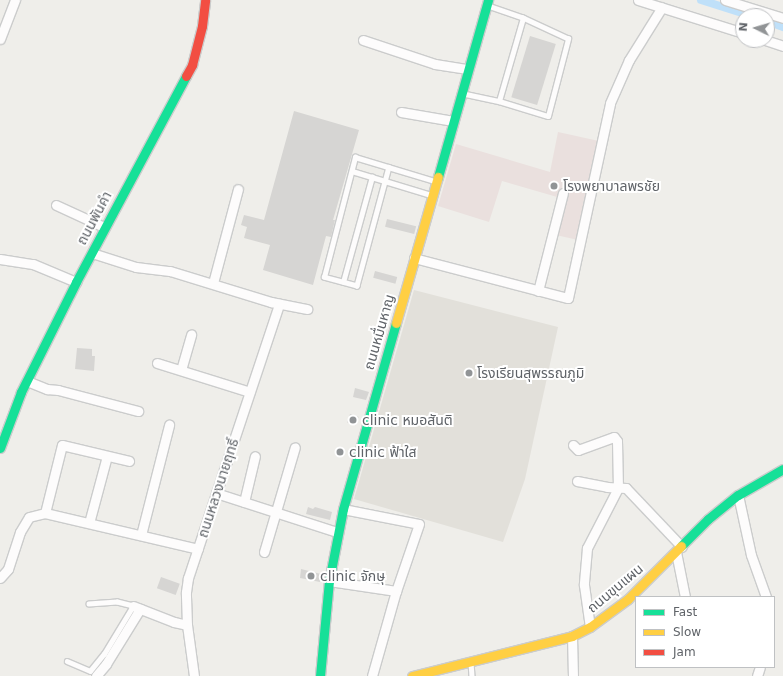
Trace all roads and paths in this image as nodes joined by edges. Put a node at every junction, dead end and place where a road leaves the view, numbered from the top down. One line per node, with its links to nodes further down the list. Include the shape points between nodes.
1 (15, 0): 10 (street)
2 (205, 0): 26 (street, ถนนพันคำ, via 202,26 192,64)
3 (638, 0): 6 (street)
4 (725, 0): 8 (street)
5 (487, 3): 7 (lane); 12 (street, ถนนหมื่นหาญ)
6 (662, 8): 9 (street); 33 (street, via 629,60 610,103 568,298)
7 (523, 18): 14 (lane); 14 (lane, via 568,39 548,116)
8 (783, 18)
9 (735, 31)
10 (0, 39)
11 (363, 40): 12 (street, via 435,64)
12 (468, 69): 13 (street, ถนนหมื่นหาญ)
13 (461, 93): 14 (lane); 16 (street, ถนนหมื่นหาญ)
14 (499, 101)
15 (401, 112): 16 (street)
16 (453, 121): 21 (street, ถนนหมื่นหาญ)
17 (389, 167): 18 (lane, via 355,157); 20 (lane); 21 (lane)
18 (352, 170): 19 (lane); 31 (lane, via 324,277)
19 (372, 176): 20 (lane); 31 (lane)
20 (386, 181): 24 (lane); 31 (lane, via 357,286)
21 (437, 181): 24 (street, ถนนหมื่นหาญ)
22 (238, 189): 32 (street)
23 (563, 193): 33 (street)
24 (432, 195): 28 (street, ถนนหมื่นหาญ)
25 (56, 205): 26 (street)
26 (104, 227): 27 (street, ถนนพันคำ)
27 (92, 253): 30 (street, ถนนพันคำ); 32 (street, via 136,267 170,271)
28 (414, 258): 33 (street); 55 (street, ถนนหมื่นหาญ)
29 (0, 259): 30 (street, via 32,264)
30 (76, 282): 39 (street, ถนนพันคำ)
31 (343, 282)
32 (213, 283): 34 (street)
33 (538, 290)
34 (279, 304): 35 (street); 40 (street, ถนนหลวงนายฤทธิ์)
35 (307, 309)
36 (191, 334): 38 (street)
37 (157, 363): 38 (street)
38 (181, 370): 40 (street)
39 (27, 380): 41 (street, via 46,389); 45 (street, ถนนพันคำ)
40 (250, 392): 52 (street, ถนนหลวงนายฤทธิ์)
41 (138, 411)
42 (169, 425): 60 (street)
43 (573, 445): 51 (street, via 578,450 614,437 617,441)
44 (295, 447): 56 (street)
45 (0, 448)
46 (107, 456): 48 (street); 57 (street, via 62,445); 58 (street)
47 (255, 456): 54 (street)
48 (129, 461)
49 (783, 469): 53 (street, ถนนขุนแผน)
50 (577, 481): 51 (street)
51 (618, 488): 62 (street, via 626,488); 72 (street, via 587,548 584,585)
52 (216, 493): 54 (street); 61 (street, ถนนหลวงนายฤทธิ์)
53 (738, 495): 62 (street, ถนนขุนแผน, via 708,519); 68 (street, via 751,556)
54 (244, 502): 56 (street)
55 (343, 509): 59 (street, ถนนหมื่นหาญ); 66 (street, via 419,524)
56 (277, 512): 59 (street); 63 (street)
57 (45, 513): 58 (street); 64 (street, via 29,517 20,532 8,569)
58 (89, 524): 60 (street)
59 (337, 532): 65 (street, ถนนหมื่นหาญ)
60 (141, 535): 61 (street)
61 (198, 549): 71 (street, ถนนหลวงนายฤทธิ์, via 188,578)
62 (679, 549): 67 (street); 72 (street, ถนนขุนแผน, via 628,599)
63 (264, 552)
64 (0, 578)
65 (329, 580): 66 (street); 78 (street, ถนนหมื่นหาญ)
66 (396, 591): 79 (street)
67 (685, 596)
68 (766, 596)
69 (88, 604): 70 (lane, via 117,602)
70 (137, 607): 71 (street); 74 (lane, via 90,671); 76 (street, via 106,664)
71 (186, 625): 77 (street, ถนนหลวงนายฤทธิ์)
72 (590, 627): 73 (street, ถนนขุนแผน)
73 (572, 636): 75 (street, ถนนขุนแผน); 82 (street)
74 (67, 661)
75 (471, 661): 80 (street, ถนนขุนแผน); 81 (lane)
76 (96, 676)
77 (194, 676)
78 (320, 676)
79 (372, 676)
80 (412, 676)
81 (472, 676)
82 (573, 676)

